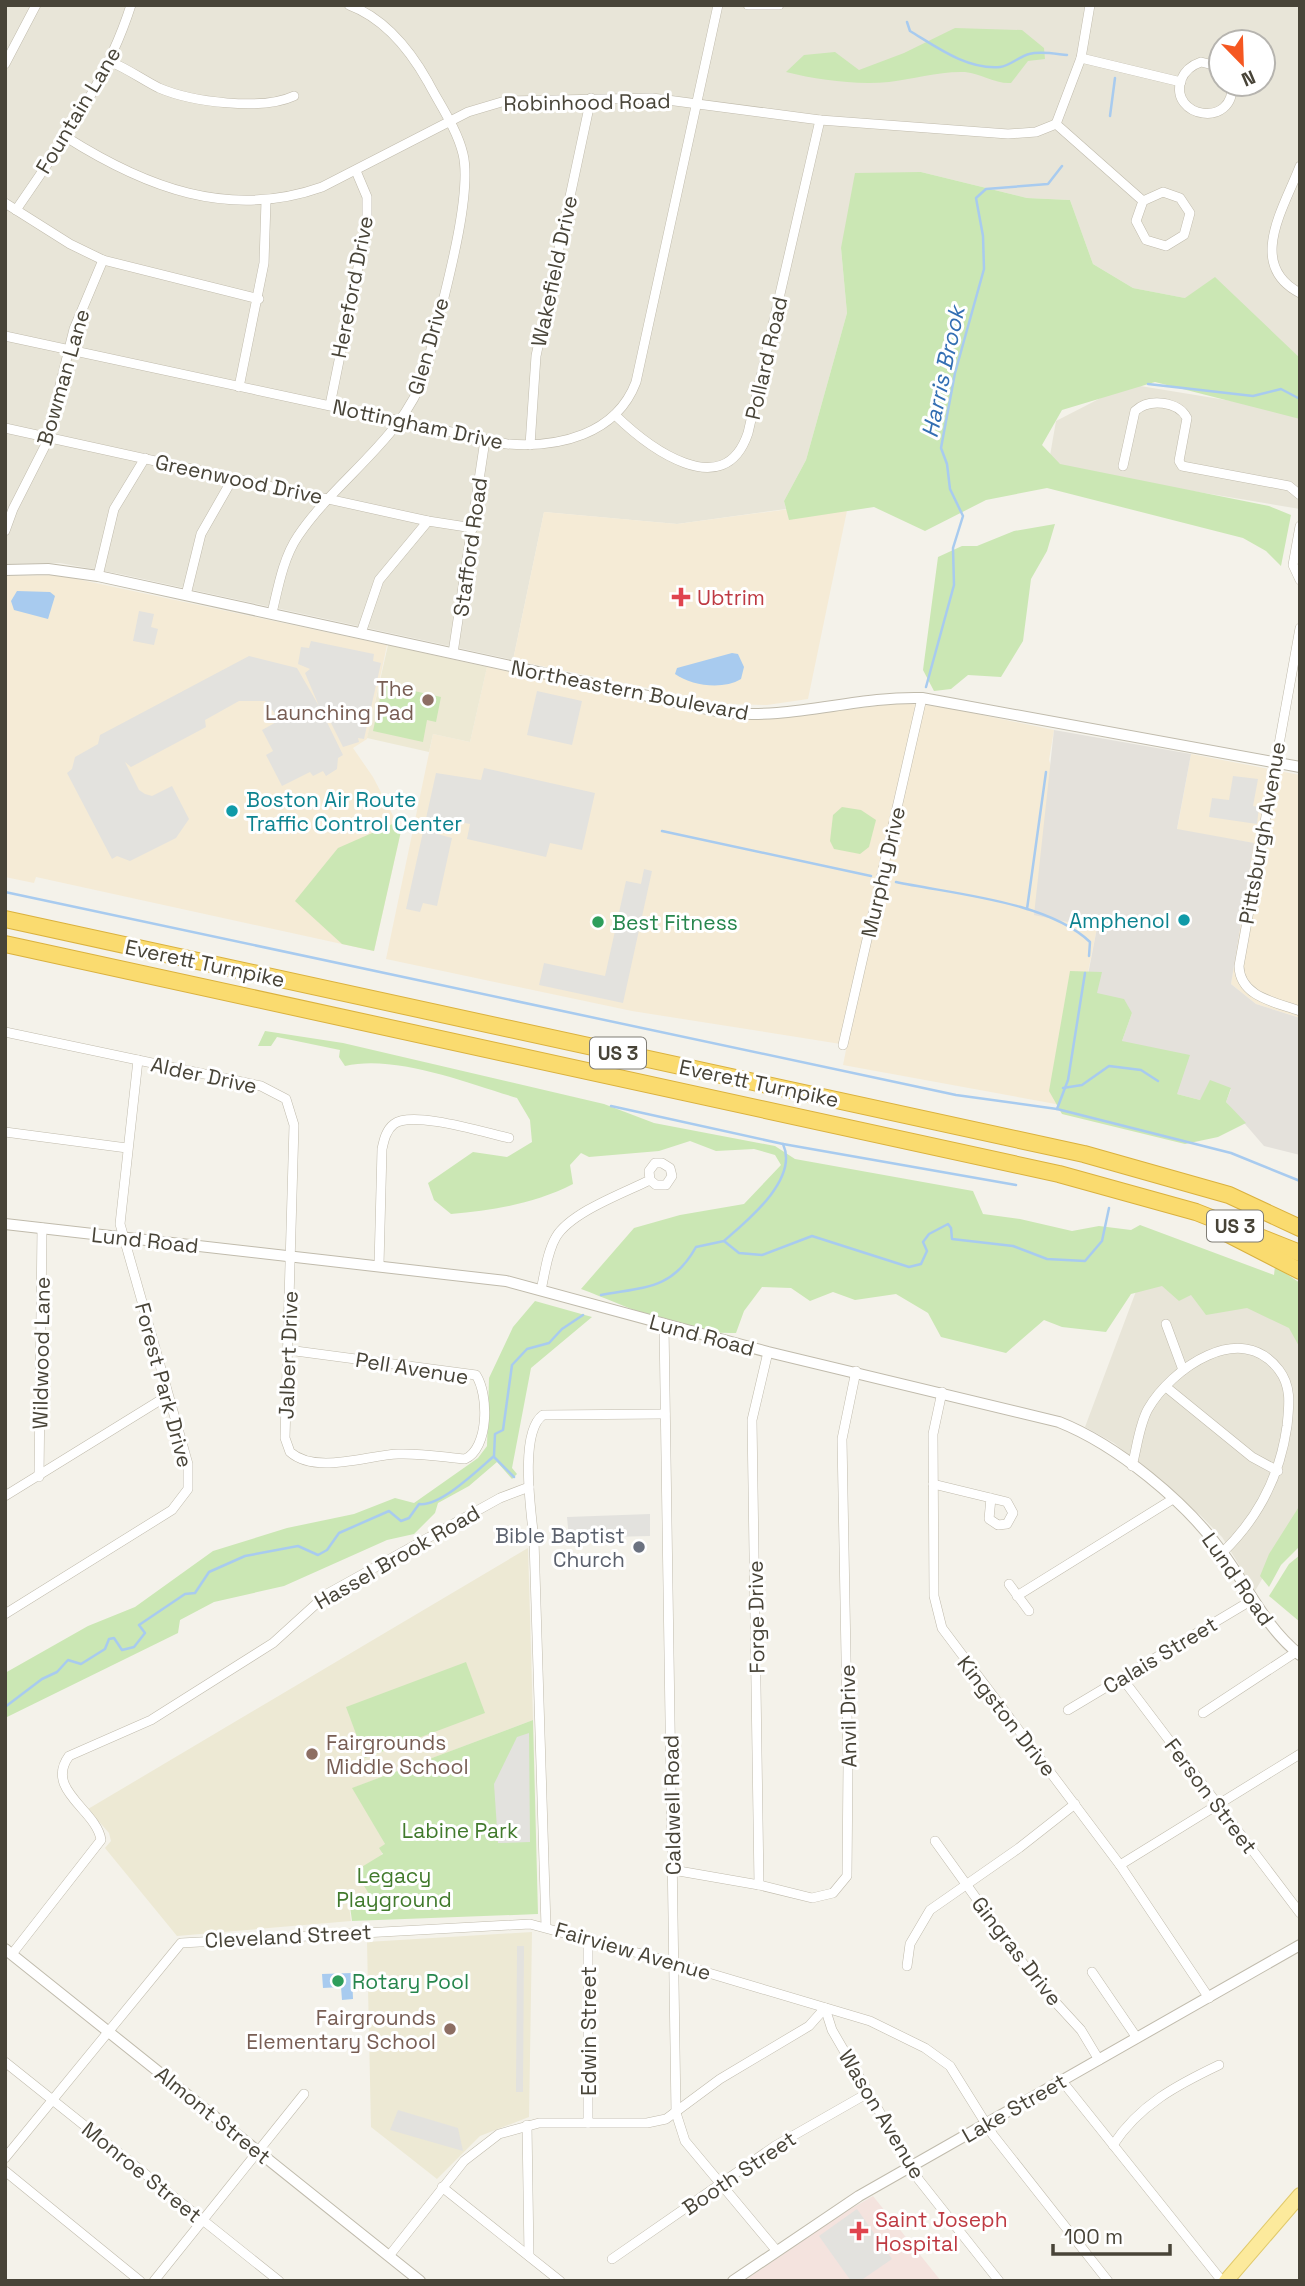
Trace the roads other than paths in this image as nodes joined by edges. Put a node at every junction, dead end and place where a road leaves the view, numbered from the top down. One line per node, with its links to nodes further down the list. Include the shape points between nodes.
1 (36, 5): 11 (street)
2 (131, 5): 9 (street, Fountain Lane)
3 (349, 5): 18 (street, Glen Drive, via 380,23 403,45)
4 (718, 5): 16 (street, Nottingham Drive)
5 (748, 5): 6 (street)
6 (779, 5)
7 (1090, 5): 8 (street)
8 (1082, 58): 12 (street); 19 (street)
9 (111, 62): 13 (street, via 163,89 191,96 267,104); 20 (street, Fountain Lane)
10 (1207, 62): 12 (street, via 1186,71)
11 (5, 64)
12 (1181, 82): 14 (street, via 1185,103 1194,111 1207,114 1226,105)
13 (294, 96)
14 (1229, 98)
15 (591, 99): 16 (street, Robinhood Road); 18 (street, Robinhood Road, via 492,103); 39 (street, Wakefield Drive, via 536,356)
16 (698, 103): 17 (street, Robinhood Road); 34 (street, Nottingham Drive, via 641,362 632,391)
17 (820, 120): 19 (street, Robinhood Road, via 1007,134 1036,132); 34 (street, Pollard Road, via 748,433 738,455 713,467 679,461 652,448)
18 (449, 121): 22 (street, Robinhood Road); 35 (street, Glen Drive, via 463,154 462,204 426,370)
19 (1056, 124): 24 (street)
20 (66, 137): 23 (street, Robinhood Road, via 145,181 200,195); 26 (street, Fountain Lane)
21 (1300, 166): 28 (street, via 1270,250 1277,275)
22 (356, 171): 23 (street, Robinhood Road, via 309,192); 33 (street, Hereford Drive, via 367,197 367,223)
23 (267, 201): 29 (street)
24 (1143, 201): 24 (street, via 1136,221 1146,240 1166,246 1185,235 1190,214 1180,198 1159,192)
25 (5, 203): 26 (street)
26 (16, 210): 27 (street)
27 (103, 260): 29 (street); 31 (street, Bowman Lane)
28 (1300, 293)
29 (259, 299): 32 (street)
30 (5, 336): 31 (street, Nottingham Drive)
31 (68, 350): 32 (street, Nottingham Drive); 37 (street, Bowman Lane)
32 (239, 387): 33 (street, Nottingham Drive)
33 (330, 405): 35 (street, Nottingham Drive)
34 (615, 415): 39 (street, Nottingham Drive, via 583,435)
35 (400, 422): 38 (street, Nottingham Drive); 44 (street, Glen Drive)
36 (5, 428): 37 (street, Greenwood Drive)
37 (47, 437): 40 (street, Greenwood Drive); 48 (street, Bowman Lane)
38 (485, 440): 39 (street, Nottingham Drive); 47 (street, Stafford Road)
39 (530, 445)
40 (145, 458): 42 (street, Greenwood Drive); 51 (street, via 114,509)
41 (1123, 466): 43 (street, via 1135,411 1145,404 1161,403 1187,418 1179,461 1182,466 1289,486)
42 (233, 478): 44 (street, Greenwood Drive); 53 (street, via 201,534)
43 (1300, 495)
44 (330, 499): 45 (street, Greenwood Drive); 54 (street, Glen Drive, via 292,548)
45 (428, 521): 47 (street, Greenwood Drive); 56 (street, via 379,580)
46 (1300, 526): 49 (street)
47 (473, 528): 57 (street, Stafford Road)
48 (5, 531)
49 (1297, 562): 52 (street, via 1293,570)
50 (5, 570): 51 (street, Northeastern Boulevard, via 48,569)
51 (98, 576): 53 (street, Northeastern Boulevard)
52 (1300, 580)
53 (186, 595): 54 (street, Northeastern Boulevard)
54 (272, 613): 56 (street, Northeastern Boulevard)
55 (1300, 628): 59 (street, Pittsburgh Avenue)
56 (361, 633): 57 (street, Northeastern Boulevard)
57 (453, 653): 58 (street, Northeastern Boulevard, via 739,714)
58 (922, 698): 59 (street, Northeastern Boulevard); 67 (street, Murphy Drive)
59 (1275, 762): 60 (street, Northeastern Boulevard); 64 (street, Pittsburgh Avenue, via 1240,978 1252,992)
60 (1300, 767)
61 (5, 919): 73 (highway, Everett Turnpike / US 3, via 1056,1148)
62 (5, 944): 65 (highway, Everett Turnpike / US 3)
63 (5, 954): 65 (highway)
64 (1300, 1011)
65 (318, 1013): 74 (highway, Everett Turnpike / US 3, via 1059,1174)
66 (5, 1032): 68 (street, Alder Drive)
67 (843, 1045)
68 (138, 1060): 71 (street, Forest Park Drive); 81 (street, Alder Drive, via 261,1086 286,1099 294,1125)
69 (5, 1132): 71 (street)
70 (509, 1138): 82 (street, via 412,1119 394,1124 383,1149)
71 (127, 1149): 79 (street, Forest Park Drive, via 120,1224)
72 (650, 1180): 84 (street, via 562,1229 552,1245)
73 (1229, 1195): 75 (highway); 78 (highway, Everett Turnpike / US 3)
74 (1168, 1203): 80 (highway, Everett Turnpike / US 3); 83 (highway)
75 (1300, 1216)
76 (5, 1224): 77 (street, Lund Road)
77 (42, 1228): 79 (street, Lund Road); 98 (street, Wildwood Lane)
78 (1300, 1228)
79 (123, 1237): 81 (street, Lund Road); 93 (street, Forest Park Drive)
80 (1300, 1253)
81 (291, 1256): 82 (street, Lund Road); 87 (street, Jalbert Drive)
82 (379, 1265): 84 (street, Lund Road, via 461,1274)
83 (1300, 1271)
84 (541, 1290): 86 (street, Lund Road)
85 (1166, 1324): 89 (street)
86 (664, 1325): 88 (street, Lund Road); 94 (street, Caldwell Road)
87 (288, 1350): 95 (street, Jalbert Drive, via 285,1438); 95 (street, Pell Avenue, via 476,1375 483,1413 481,1440 473,1455 465,1459 395,1454 339,1463 303,1459)
88 (768, 1352): 90 (street, Lund Road); 120 (street, Forge Drive, via 752,1420)
89 (1183, 1370): 91 (street); 97 (street, via 1228,1349 1252,1350 1273,1363 1286,1382 1289,1398)
90 (856, 1371): 92 (street, Lund Road); 120 (street, Anvil Drive, via 842,1439 849,1869 838,1888 820,1897)
91 (1166, 1388): 96 (street, via 1145,1415); 97 (street, via 1252,1457)
92 (942, 1392): 96 (street, Lund Road, via 1076,1429); 99 (street, Kingston Drive, via 933,1434)
93 (167, 1396): 98 (street); 109 (street, Forest Park Drive, via 188,1464 190,1481 184,1497 172,1510)
94 (665, 1414): 100 (street, Fairview Avenue, via 543,1415 532,1428); 119 (street, Caldwell Road)
95 (290, 1452)
96 (1132, 1466): 103 (street, Lund Road)
97 (1279, 1471): 104 (street, via 1249,1522)
98 (39, 1477): 101 (street)
99 (933, 1484): 102 (street); 116 (street, Kingston Drive, via 934,1595 942,1629)
100 (529, 1487): 123 (street, Fairview Avenue); 126 (street, Hassel Brook Road, via 500,1498 327,1594 262,1651 151,1720 69,1756 62,1769 65,1787 101,1840)
101 (5, 1496)
102 (991, 1498)
103 (1172, 1499): 104 (street, Lund Road); 106 (street)
104 (1223, 1552): 107 (street, Lund Road)
105 (1009, 1584): 106 (street)
106 (1017, 1595): 108 (street)
107 (1252, 1600): 110 (street, Lund Road, via 1270,1627); 111 (street, Calais Street)
108 (1029, 1611)
109 (5, 1615)
110 (1298, 1653): 113 (street)
111 (1122, 1678): 112 (street, Calais Street); 115 (street, Ferson Street)
112 (1068, 1710)
113 (1203, 1713)
114 (1300, 1754): 115 (street)
115 (1217, 1803): 118 (street); 122 (street, Ferson Street)
116 (1075, 1804): 118 (street, Kingston Drive); 121 (street)
117 (935, 1841): 121 (street, Gingras Drive)
118 (1120, 1865): 130 (street, Kingston Drive)
119 (673, 1871): 120 (street, Anvil Drive); 127 (street, Caldwell Road)
120 (759, 1885)
121 (966, 1885): 128 (street, via 926,1914 910,1944); 134 (street, Gingras Drive, via 1041,1987 1081,2030)
122 (1300, 1913)
123 (546, 1927): 124 (street, Fairview Avenue); 132 (street, Cleveland Street, via 510,1924 189,1941 170,1952)
124 (588, 1939): 127 (street, Fairview Avenue); 142 (street, Edwin Street)
125 (1300, 1945): 130 (street, Lake Street)
126 (9, 1952): 132 (street, Almont Street)
127 (675, 1963): 131 (street, Fairview Avenue); 141 (street, Caldwell Road)
128 (907, 1966)
129 (1092, 1972): 133 (street)
130 (1209, 1998): 133 (street, Lake Street)
131 (825, 2008): 138 (street, Wason Avenue); 141 (street, via 809,2026 720,2079); 143 (street, Fairview Avenue, via 878,2025 935,2054 956,2073)
132 (107, 2030): 140 (street, Cleveland Street); 146 (street, Almont Street)
133 (1138, 2038): 134 (street, Lake Street)
134 (1098, 2060): 137 (street, Lake Street)
135 (5, 2062): 140 (street, Monroe Street)
136 (1219, 2065): 145 (street, via 1146,2105)
137 (1062, 2081): 143 (street, Lake Street); 145 (street)
138 (868, 2093): 148 (street, Wason Avenue); 150 (street, Booth Street, via 775,2146)
139 (304, 2094): 146 (street)
140 (52, 2100): 147 (street, Cleveland Street); 154 (street, Monroe Street)
141 (676, 2113): 142 (street, via 656,2122); 150 (street, Caldwell Road, via 685,2141)
142 (588, 2123): 144 (street)
143 (985, 2124): 148 (street, Lake Street); 168 (street, Fairview Avenue)
144 (527, 2125): 151 (street, via 480,2146); 157 (street)
145 (1113, 2145): 160 (street)
146 (258, 2152): 154 (street); 156 (street, Almont Street)
147 (5, 2158)
148 (911, 2167): 155 (street, Lake Street); 167 (street, Wason Avenue)
149 (5, 2171): 161 (street)
150 (721, 2184): 155 (street, Caldwell Road); 158 (street, Booth Street)
151 (442, 2187): 156 (street); 157 (street)
152 (1300, 2195): 153 (main road)
153 (1294, 2210): 160 (main road)
154 (202, 2221): 162 (street); 163 (street, Monroe Street)
155 (776, 2250): 166 (street, Lake Street)
156 (389, 2256): 159 (street, Almont Street)
157 (529, 2256): 165 (street)
158 (612, 2259)
159 (406, 2276): 164 (street, Almont Street)
160 (1231, 2279)
161 (140, 2281)
162 (154, 2281)
163 (279, 2281)
164 (420, 2281)
165 (560, 2281)
166 (733, 2281)
167 (999, 2281)
168 (1108, 2281)

